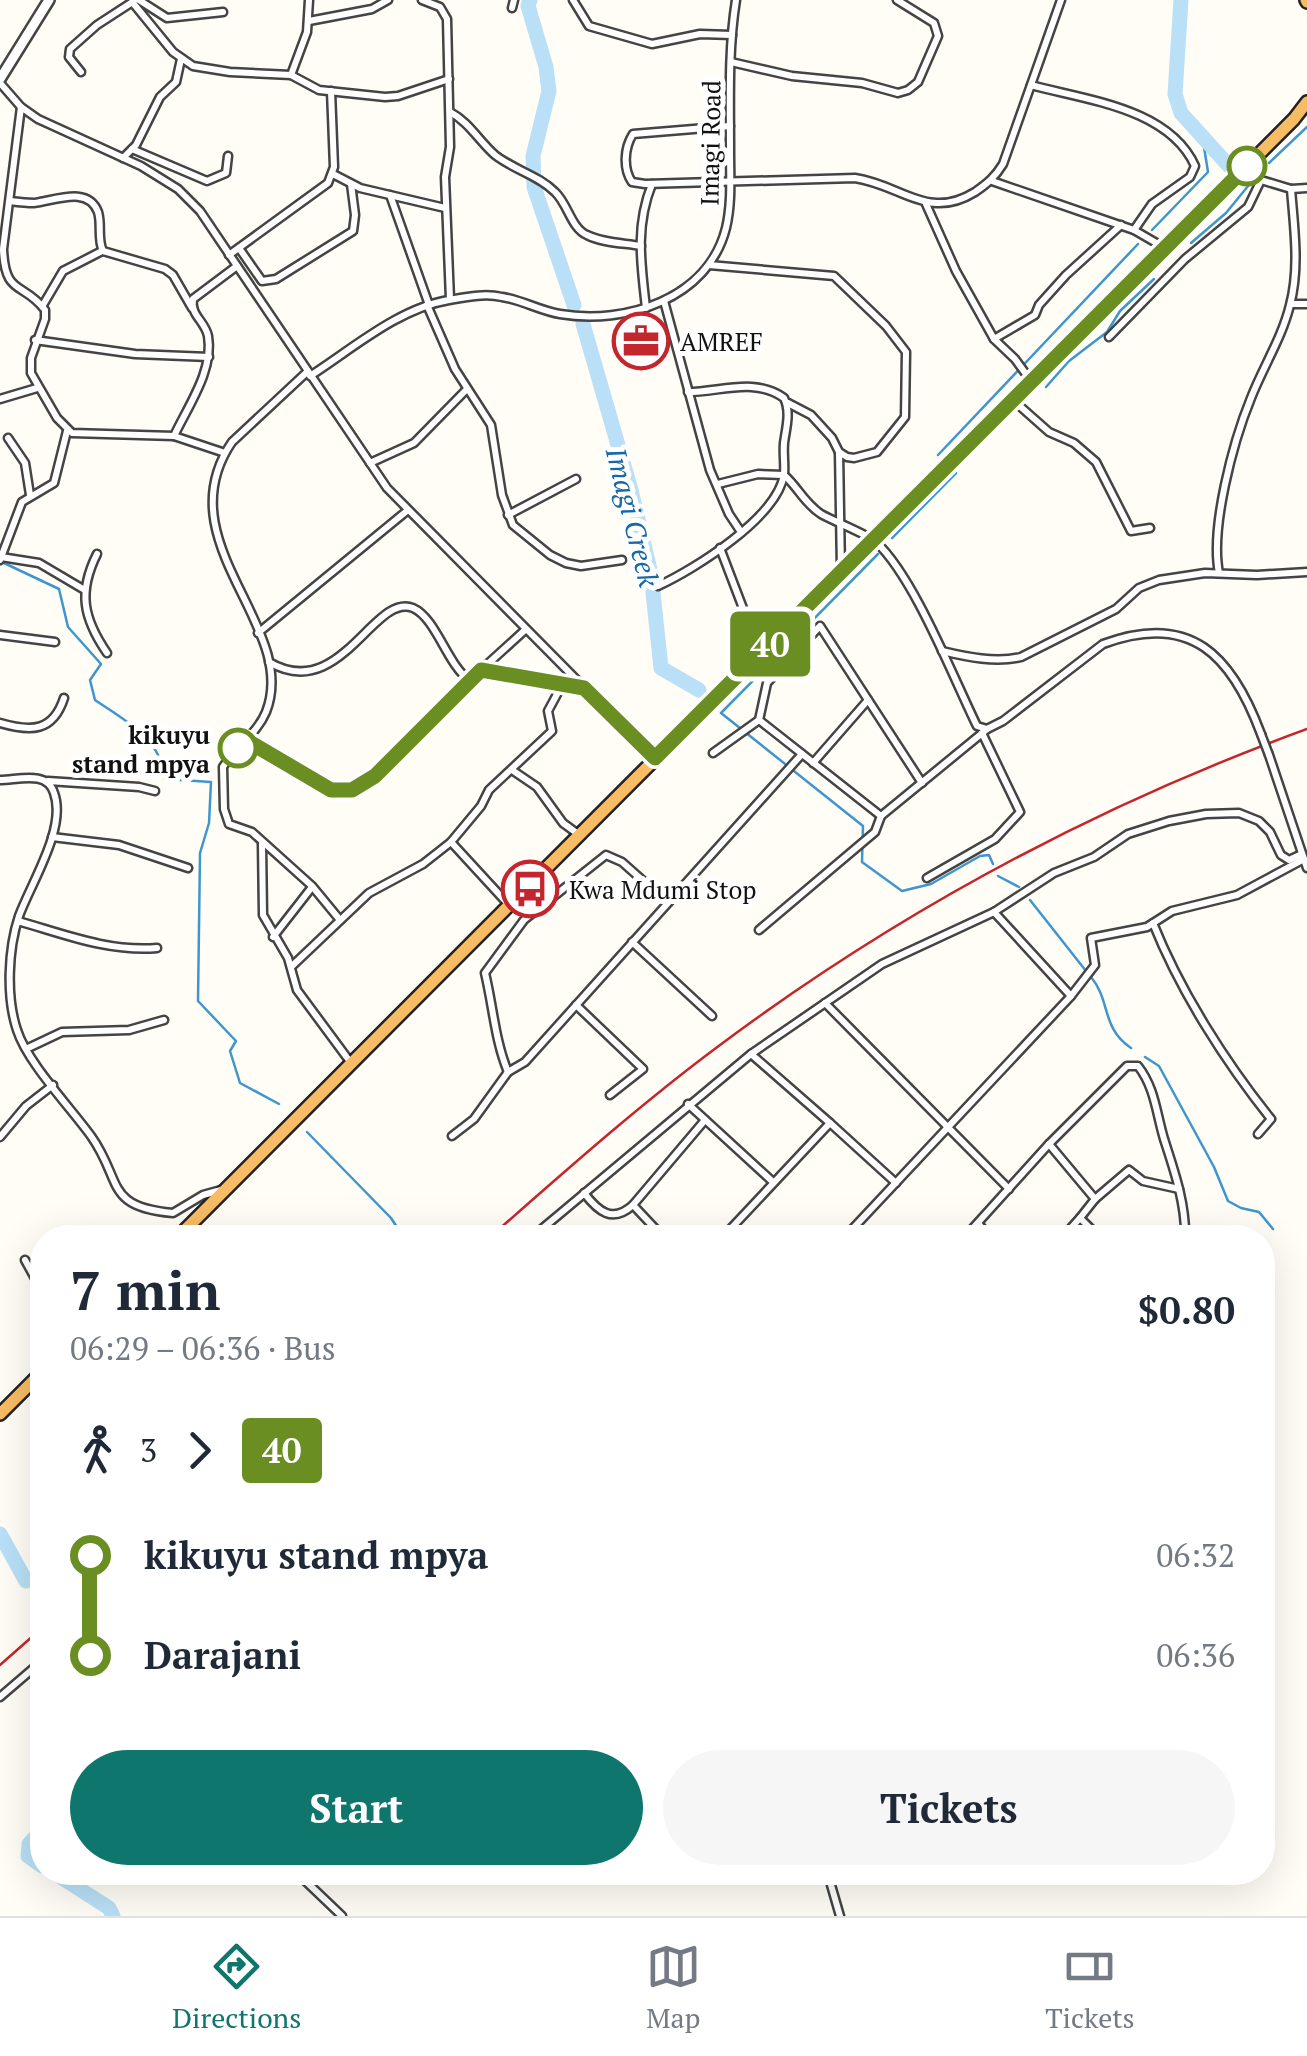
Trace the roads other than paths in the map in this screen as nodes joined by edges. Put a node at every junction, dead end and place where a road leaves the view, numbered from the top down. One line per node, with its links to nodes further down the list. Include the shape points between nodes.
1 (49, 0): 18 (street)
2 (308, 0): 11 (street)
3 (388, 0): 11 (street, via 372,10)
4 (422, 0): 17 (street, via 448,19)
5 (573, 0): 12 (street, via 590,26 652,44)
6 (736, 0): 12 (street, Imagi Road)
7 (897, 0): 14 (street, via 934,23 938,36 908,90)
8 (1061, 0): 19 (street)
9 (136, 1): 10 (street, via 167,18); 13 (street); 15 (street, via 70,49)
10 (224, 12)
11 (309, 21): 16 (street)
12 (732, 35): 14 (street, Imagi Road)
13 (181, 58): 16 (street, via 230,72); 25 (street, via 176,82 160,97)
14 (731, 62): 24 (street, Imagi Road)
15 (81, 72)
16 (291, 76): 20 (street)
17 (449, 79): 20 (street, via 398,96); 23 (street)
18 (0, 81): 22 (street)
19 (1031, 85): 32 (street); 42 (street, via 1161,127 1194,161 1190,177 1152,204)
20 (331, 91): 29 (street)
21 (1307, 106): 28 (highway)
22 (21, 107): 27 (street); 38 (street)
23 (450, 112): 40 (street); 43 (street, via 509,166 555,192 580,230)
24 (730, 126): 30 (street, Imagi Road); 34 (street, via 633,134 628,176)
25 (132, 149): 26 (street, via 207,182 226,172); 27 (street)
26 (228, 156)
27 (123, 158): 47 (street, via 178,189)
28 (1247, 166): 31 (street); 45 (highway)
29 (332, 174): 33 (street); 44 (street, via 317,194)
30 (730, 180): 34 (street); 39 (street, via 855,178); 48 (street, Imagi Road, via 725,232)
31 (1261, 180): 36 (street); 58 (street, via 1248,207 1185,258)
32 (992, 181): 39 (street, via 951,204); 41 (street)
33 (351, 184): 37 (street); 44 (street, via 353,231 276,279 262,281)
34 (652, 184): 43 (street, via 641,209)
35 (1307, 188): 36 (street)
36 (1291, 189): 52 (street, via 1296,268)
37 (390, 195): 40 (street); 54 (street)
38 (10, 200): 46 (street, via 86,199 98,214); 55 (street, via 6,276)
39 (926, 204): 59 (street)
40 (446, 208): 50 (street)
41 (1120, 225): 42 (street); 59 (street, via 1066,274 1035,315)
42 (1134, 230): 45 (street)
43 (641, 246): 57 (street)
44 (239, 248): 47 (street)
45 (1165, 248): 63 (highway)
46 (102, 251): 55 (street, via 63,271); 56 (street, via 165,269)
47 (228, 255): 49 (street)
48 (710, 264): 51 (street); 74 (street, via 834,276 904,349 905,417 878,452 854,458)
49 (237, 266): 56 (street, via 197,293); 62 (street)
50 (450, 300): 54 (street); 57 (street, via 494,295 565,315)
51 (664, 301): 57 (street); 66 (street)
52 (1290, 304): 53 (street); 92 (street, via 1232,458 1215,554)
53 (1307, 304)
54 (428, 305): 62 (street); 65 (street)
55 (43, 306): 60 (street)
56 (192, 308): 61 (street, via 207,331)
57 (646, 308)
58 (1109, 337)
59 (994, 339): 63 (street)
60 (36, 340): 61 (street); 64 (street, via 30,368)
61 (209, 357): 71 (street)
62 (309, 374): 73 (street); 75 (street)
63 (1032, 382): 68 (highway)
64 (37, 388): 67 (street); 70 (street)
65 (467, 389): 75 (street, via 414,444); 81 (street, via 491,424)
66 (688, 392): 69 (street, via 742,385 776,391); 78 (street)
67 (0, 399)
68 (1013, 400): 83 (street, via 1049,432 1088,452 1131,531); 85 (highway)
69 (788, 404): 74 (street, via 823,426); 76 (street)
70 (67, 430): 71 (street); 79 (street, via 54,483)
71 (174, 436): 73 (street)
72 (8, 438): 79 (street, via 25,463)
73 (225, 452): 96 (street, via 213,526)
74 (839, 452): 82 (street)
75 (370, 463): 80 (street)
76 (784, 474): 78 (street); 82 (street, via 810,506); 84 (street, via 766,510)
77 (576, 479): 81 (street)
78 (718, 484): 84 (street)
79 (30, 495): 88 (street, via 18,509)
80 (408, 510): 95 (street); 96 (street)
81 (508, 515): 89 (street, via 531,541 566,563)
82 (841, 525): 85 (street); 90 (street)
83 (1150, 528)
84 (741, 532): 86 (street)
85 (874, 539): 90 (highway); 100 (street)
86 (720, 548): 93 (street); 99 (street, via 749,624)
87 (97, 554): 94 (street)
88 (1, 558): 94 (street, via 39,563)
89 (622, 560)
90 (841, 572): 99 (highway)
91 (1307, 572): 92 (street)
92 (1219, 573): 100 (street, via 1148,583 1116,610 1021,657)
93 (658, 586)
94 (84, 590): 101 (street, via 92,628)
95 (525, 630): 103 (street); 106 (street)
96 (258, 633): 102 (street)
97 (0, 635): 98 (street)
98 (55, 642)
99 (767, 646): 115 (highway)
100 (941, 651): 111 (street)
101 (107, 653)
102 (268, 662): 104 (street, via 290,672 319,669 401,606 418,610); 112 (street, via 267,711)
103 (481, 670): 104 (street); 105 (street)
104 (470, 680): 112 (street, via 375,776 352,790 331,790)
105 (562, 685): 106 (street); 117 (street, via 549,706 552,731)
106 (584, 688): 115 (street)
107 (64, 698): 110 (street, via 50,723 30,729)
108 (868, 700): 109 (street, via 820,626 768,683); 116 (street); 120 (street)
109 (759, 720): 113 (street); 114 (street)
110 (0, 724)
111 (984, 731): 120 (street); 127 (street, bridge, via 1102,644 1156,634 1186,640 1228,666 1244,690); 130 (street, via 1020,812 995,840)
112 (246, 740): 125 (street, via 223,767 226,818)
113 (713, 752)
114 (802, 754): 116 (street); 132 (street)
115 (655, 758): 123 (highway)
116 (813, 762): 122 (street)
117 (512, 770): 123 (street, via 538,786); 126 (street, via 488,790)
118 (0, 780): 119 (street)
119 (46, 781): 121 (street); 124 (street, via 56,800)
120 (922, 783): 122 (street)
121 (155, 792)
122 (882, 816): 139 (street, via 875,832)
123 (578, 835): 133 (highway)
124 (52, 837): 128 (street, via 118,845); 137 (street)
125 (262, 842): 131 (street); 140 (street, via 263,916)
126 (451, 842): 133 (street); 135 (street, via 369,893)
127 (1303, 856): 129 (street); 134 (street, via 1289,860 1281,854 1259,821 1239,813 1206,814 1128,834); 138 (street, via 1237,895)
128 (188, 868)
129 (1307, 868)
130 (927, 878)
131 (312, 886): 135 (street); 140 (street)
132 (668, 902): 136 (street, via 606,855); 141 (street)
133 (510, 903): 136 (street); 151 (highway)
134 (994, 912): 144 (street); 145 (street, via 882,964)
135 (340, 920): 143 (street)
136 (524, 920): 152 (street, via 485,973)
137 (18, 921): 142 (street, via 100,945); 149 (street, via 12,1002)
138 (1154, 923): 144 (street, via 1092,938 1096,965); 159 (street, via 1165,954 1241,1082 1272,1120)
139 (760, 930)
140 (273, 937): 143 (street)
141 (632, 942): 146 (street); 147 (street)
142 (157, 948)
143 (291, 967): 151 (street, via 298,990)
144 (1071, 996): 158 (street)
145 (825, 1003): 150 (street); 158 (street)
146 (576, 1005): 152 (street); 154 (street, via 643,1069)
147 (712, 1016)
148 (164, 1020): 149 (street, via 128,1030 62,1032)
149 (26, 1049): 153 (street)
150 (751, 1054): 155 (street); 157 (street)
151 (351, 1063): 165 (highway)
152 (508, 1072): 161 (street, via 474,1119)
153 (53, 1085): 160 (street); 165 (street, via 101,1151 124,1198 174,1212)
154 (610, 1096)
155 (688, 1104): 156 (street); 168 (street)
156 (705, 1120): 163 (street); 170 (street)
157 (830, 1123): 163 (street); 164 (street)
158 (947, 1128): 164 (street); 166 (street)
159 (1258, 1134)
160 (0, 1136)
161 (452, 1136)
162 (1049, 1144): 166 (street); 167 (street, via 1128,1066 1138,1066 1156,1102); 169 (street)
163 (773, 1182): 176 (street)
164 (896, 1183): 177 (street)
165 (227, 1188): 173 (highway)
166 (1009, 1189): 172 (street)
167 (1179, 1189): 169 (street, via 1129,1170); 180 (street)
168 (584, 1193): 170 (street, via 610,1216); 174 (street)
169 (1095, 1199): 171 (street)
170 (633, 1205): 175 (street)
171 (1080, 1218): 178 (street); 179 (street)
172 (978, 1223)
173 (190, 1225)
174 (547, 1225)
175 (652, 1225)
176 (734, 1225)
177 (856, 1225)
178 (1074, 1225)
179 (1087, 1225)
180 (1181, 1225)
181 (25, 1260): 182 (street)
182 (30, 1269)
183 (30, 1384): 184 (highway)
184 (0, 1414)
185 (30, 1671): 186 (street)
186 (0, 1697)
187 (310, 1885): 189 (street)
188 (831, 1885): 190 (street)
189 (342, 1916)
190 (840, 1916)

